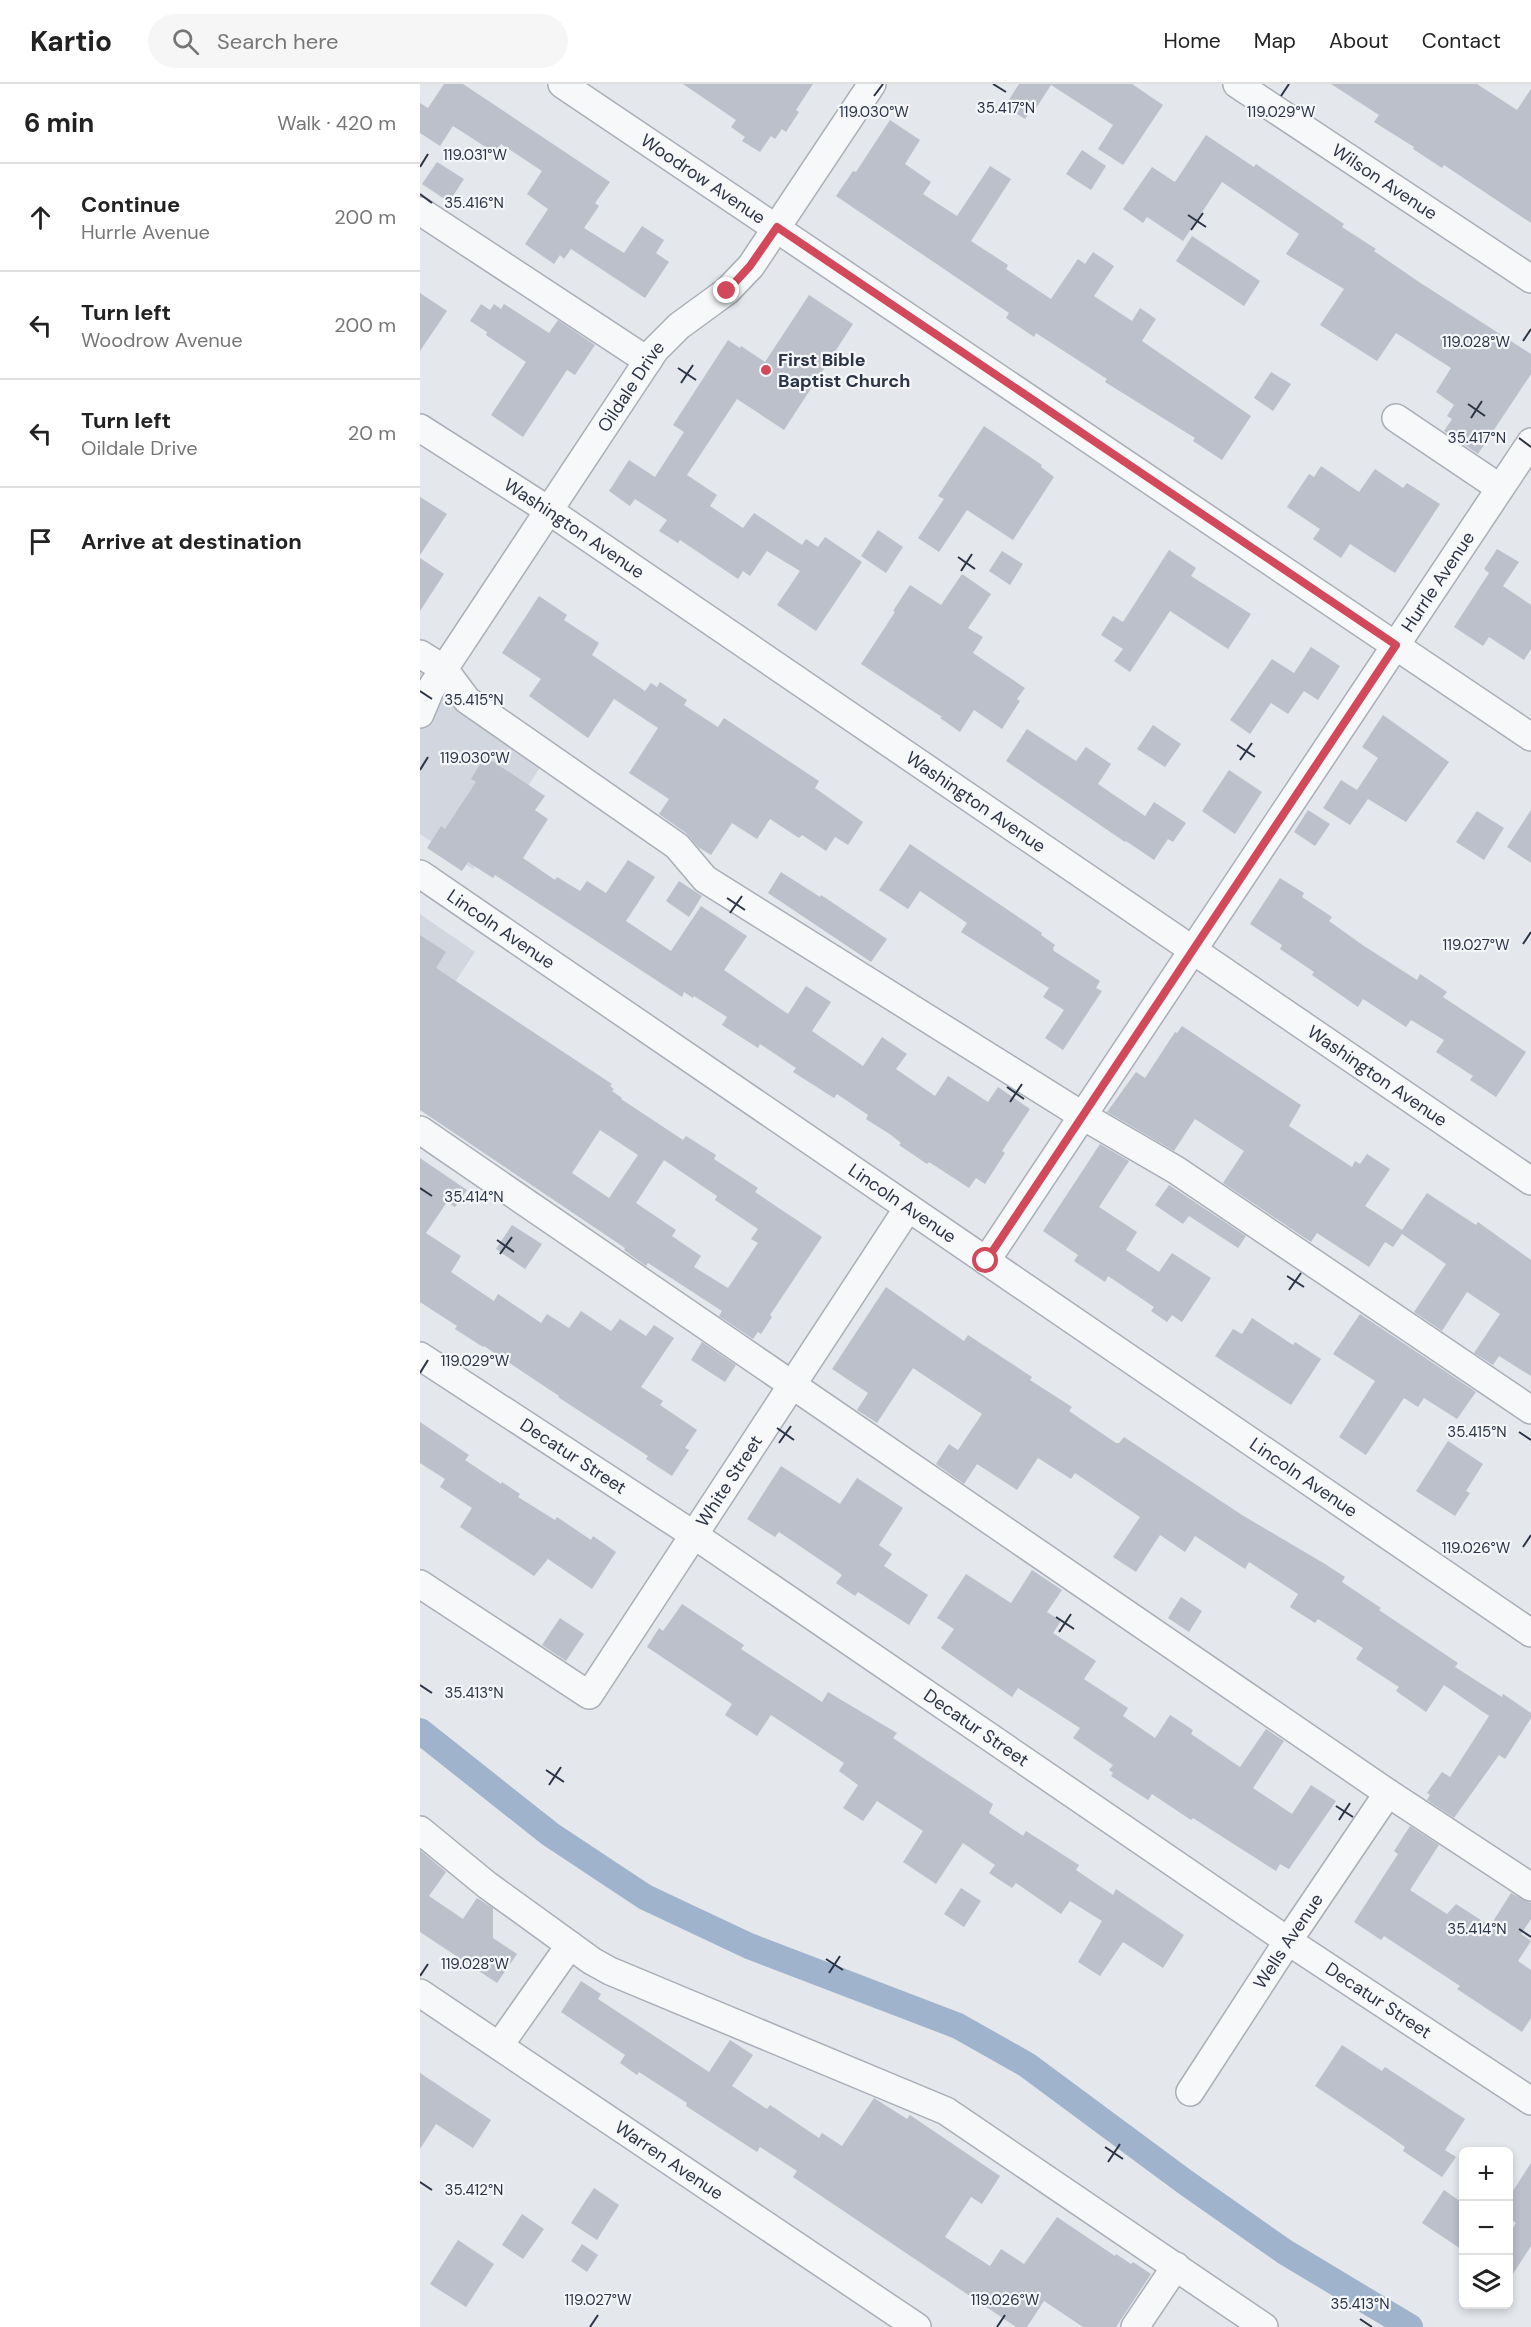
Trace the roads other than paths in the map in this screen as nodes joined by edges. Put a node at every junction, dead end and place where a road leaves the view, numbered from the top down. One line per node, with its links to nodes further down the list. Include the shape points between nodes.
1 (562, 84): 5 (street, Woodrow Avenue)
2 (872, 84): 5 (street, Oildale Drive)
3 (1237, 84): 6 (street, Wilson Avenue)
4 (420, 211): 7 (street)
5 (777, 227): 7 (street, Oildale Drive, via 727,291 679,326); 13 (street, Woodrow Avenue)
6 (1531, 279)
7 (648, 361): 12 (street, Oildale Drive)
8 (1396, 418): 11 (street)
9 (420, 428): 12 (street, Washington Avenue)
10 (1531, 442): 11 (street, Hurrle Avenue)
11 (1500, 488): 13 (street, Hurrle Avenue)
12 (548, 510): 15 (street, Oildale Drive); 19 (street, Washington Avenue)
13 (1396, 645): 17 (street, Woodrow Avenue); 19 (street, Hurrle Avenue)
14 (420, 654): 15 (street)
15 (444, 669): 16 (street, Oildale Drive); 20 (street, via 467,700 677,846 705,879)
16 (420, 714)
17 (1531, 737)
18 (420, 874): 23 (street, Lincoln Avenue)
19 (1193, 950): 20 (street, Hurrle Avenue); 22 (street, Washington Avenue)
20 (1083, 1116): 24 (street, Hurrle Avenue); 27 (street, via 1176,1170)
21 (420, 1130): 26 (street)
22 (1531, 1181)
23 (908, 1208): 24 (street, Lincoln Avenue); 26 (street, White Street)
24 (986, 1261): 30 (street, Lincoln Avenue)
25 (420, 1356): 28 (street, Decatur Street)
26 (792, 1386): 28 (street, White Street); 31 (street)
27 (1531, 1410)
28 (694, 1535): 29 (street, White Street, via 589,1695); 34 (street, Decatur Street)
29 (420, 1584)
30 (1531, 1633)
31 (1388, 1793): 33 (street); 34 (street, Wells Avenue)
32 (420, 1830): 35 (street)
33 (1531, 1887)
34 (1288, 1941): 38 (street, Wells Avenue); 39 (street, Decatur Street)
35 (570, 1945): 37 (street); 40 (street, via 609,1971 946,2111)
36 (420, 1993): 37 (street, Warren Avenue)
37 (499, 2046): 41 (street, Warren Avenue)
38 (1190, 2092)
39 (1531, 2102)
40 (1176, 2266): 42 (street); 43 (street)
41 (917, 2327)
42 (1135, 2327)
43 (1264, 2327)

